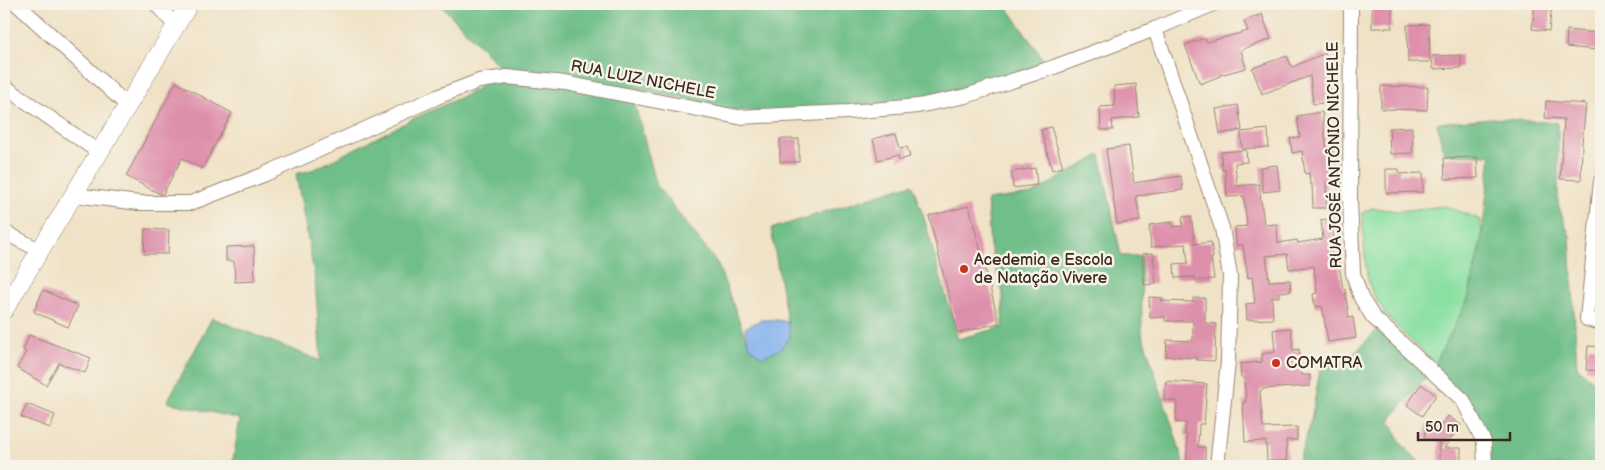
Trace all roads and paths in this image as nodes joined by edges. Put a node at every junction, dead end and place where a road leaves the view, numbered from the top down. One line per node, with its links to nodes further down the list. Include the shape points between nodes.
1 (17, 4): 9 (street)
2 (156, 4): 6 (street)
3 (188, 4): 6 (main road)
4 (1212, 4): 7 (street, RUA LUIZ NICHELE)
5 (1350, 4): 18 (street, RUA JOSÉ ANTÔNIO NICHELE, via 1353,273 1361,298 1373,317 1463,400 1484,442)
6 (175, 25): 9 (main road)
7 (1155, 29): 12 (street, RUA LUIZ NICHELE, via 966,96 918,106 848,112 738,117 565,83 507,77 479,81 191,203 139,203); 17 (street, via 1222,228 1230,276 1228,362)
8 (4, 86): 10 (street)
9 (128, 106): 10 (main road)
10 (100, 152): 12 (main road)
11 (1601, 181): 16 (street, via 1587,319)
12 (74, 195): 14 (main road)
13 (4, 232): 14 (street)
14 (39, 250): 15 (main road)
15 (4, 310)
16 (1601, 323)
17 (1217, 466)
18 (1484, 466)

